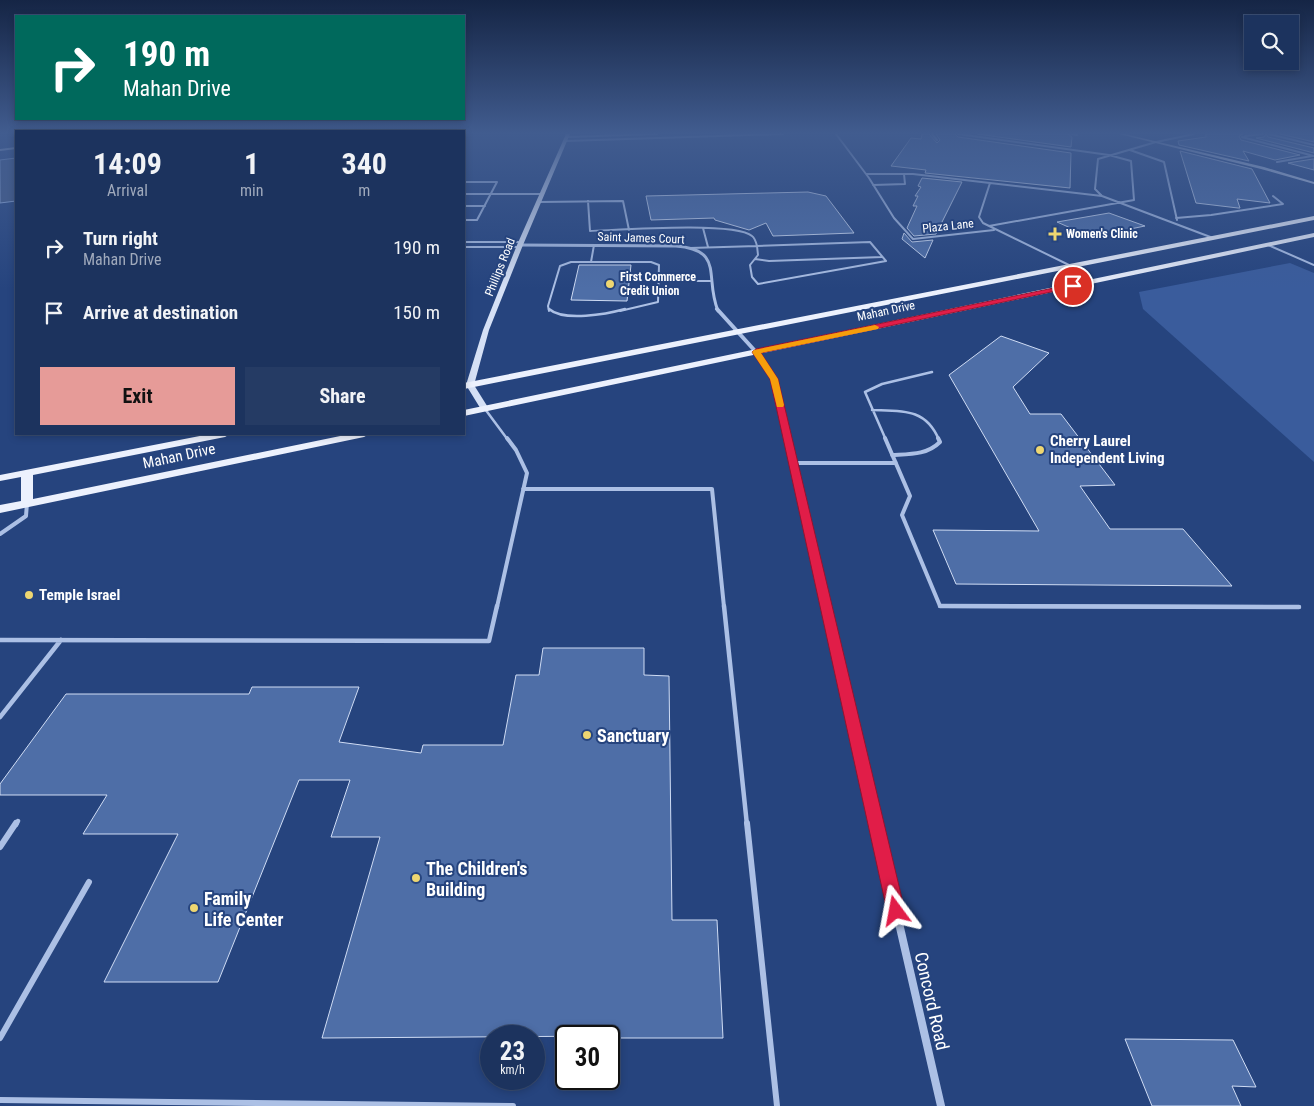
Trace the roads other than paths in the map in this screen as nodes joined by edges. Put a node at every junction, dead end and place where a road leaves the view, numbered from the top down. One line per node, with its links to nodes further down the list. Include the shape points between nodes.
1 (495, 186): 10 (lane)
2 (547, 186): 11 (street, Phillips Road)
3 (874, 186): 26 (lane, Plaza Lane, via 912,239)
4 (989, 186): 23 (lane, via 979,217)
5 (1013, 186): 12 (lane)
6 (1095, 186): 12 (lane)
7 (1133, 186): 16 (lane, via 1134,200)
8 (1169, 186): 19 (lane)
9 (465, 194): 10 (lane)
10 (491, 194): 11 (lane); 18 (lane)
11 (543, 194): 15 (street, Phillips Road)
12 (1102, 196): 16 (lane)
13 (1273, 196): 19 (lane, via 1283,204)
14 (588, 201): 15 (lane); 25 (lane, via 623,200); 25 (lane, via 590,231)
15 (539, 202): 30 (street, Phillips Road)
16 (1120, 203): 22 (lane); 23 (lane)
17 (465, 206): 18 (lane)
18 (484, 206): 21 (lane, via 477,220)
19 (1176, 218): 22 (lane)
20 (1314, 218): 28 (main road, Mahan Drive)
21 (465, 220)
22 (1178, 224): 28 (lane)
23 (989, 226): 26 (lane)
24 (703, 228): 25 (lane); 32 (lane, via 726,228 750,234); 35 (lane)
25 (629, 230)
26 (996, 230): 44 (lane)
27 (1314, 235): 33 (main road, Mahan Drive)
28 (1213, 238): 37 (main road); 44 (main road, Mahan Drive)
29 (465, 242): 30 (lane)
30 (520, 245): 31 (street, Saint James Court); 34 (lane); 52 (street, Phillips Road)
31 (594, 245): 36 (street, Saint James Court); 41 (lane)
32 (757, 245): 35 (lane); 38 (lane, via 870,242); 39 (lane)
33 (1268, 245): 37 (main road, Mahan Drive); 42 (lane)
34 (465, 247)
35 (708, 247): 36 (lane)
36 (689, 248): 47 (street, Saint James Court, via 707,255)
37 (1243, 250): 48 (main road, Mahan Drive)
38 (883, 257): 39 (lane); 39 (lane, via 886,261 758,284 752,277 750,265)
39 (755, 259)
40 (1314, 261): 42 (lane)
41 (591, 262): 46 (lane, via 651,262 660,265); 46 (lane, via 571,262 560,266 549,311 582,317 658,302)
42 (1308, 262): 43 (lane)
43 (1314, 265)
44 (1072, 266): 45 (main road, Mahan Drive)
45 (1013, 277): 48 (main road); 49 (main road, Mahan Drive)
46 (659, 280): 47 (lane)
47 (711, 281): 49 (street, Saint James Court, via 718,310)
48 (1043, 292): 50 (main road, Mahan Drive)
49 (738, 331): 50 (street, Saint James Court); 52 (main road, Mahan Drive)
50 (756, 352): 53 (main road, Mahan Drive); 59 (street, Concord Road, via 774,379)
51 (932, 372): 54 (lane, via 882,384 865,392)
52 (467, 386): 53 (street)
53 (485, 409): 55 (main road, Mahan Drive); 63 (lane, via 516,450 527,473)
54 (872, 410): 58 (lane); 58 (lane, via 905,412 925,419 931,423 940,442 934,449)
55 (465, 413)
56 (220, 435): 61 (main road, Mahan Drive)
57 (359, 435): 64 (main road, Mahan Drive)
58 (892, 455): 60 (lane)
59 (793, 463): 60 (lane); 78 (street, Concord Road)
60 (896, 463): 67 (lane, via 910,496 902,515 940,606)
61 (26, 473): 62 (main road, Mahan Drive); 64 (main road)
62 (0, 478)
63 (523, 489): 69 (lane, via 489,641); 77 (lane, via 712,489)
64 (26, 503): 65 (main road, Mahan Drive); 66 (lane, via 26,516)
65 (0, 509)
66 (0, 534)
67 (1299, 607)
68 (0, 640): 69 (lane)
69 (61, 640): 70 (lane)
70 (1, 714)
71 (18, 821): 72 (lane)
72 (0, 847)
73 (89, 882): 74 (lane)
74 (0, 1038)
75 (0, 1100): 76 (lane)
76 (513, 1106)
77 (777, 1106)
78 (941, 1106)

